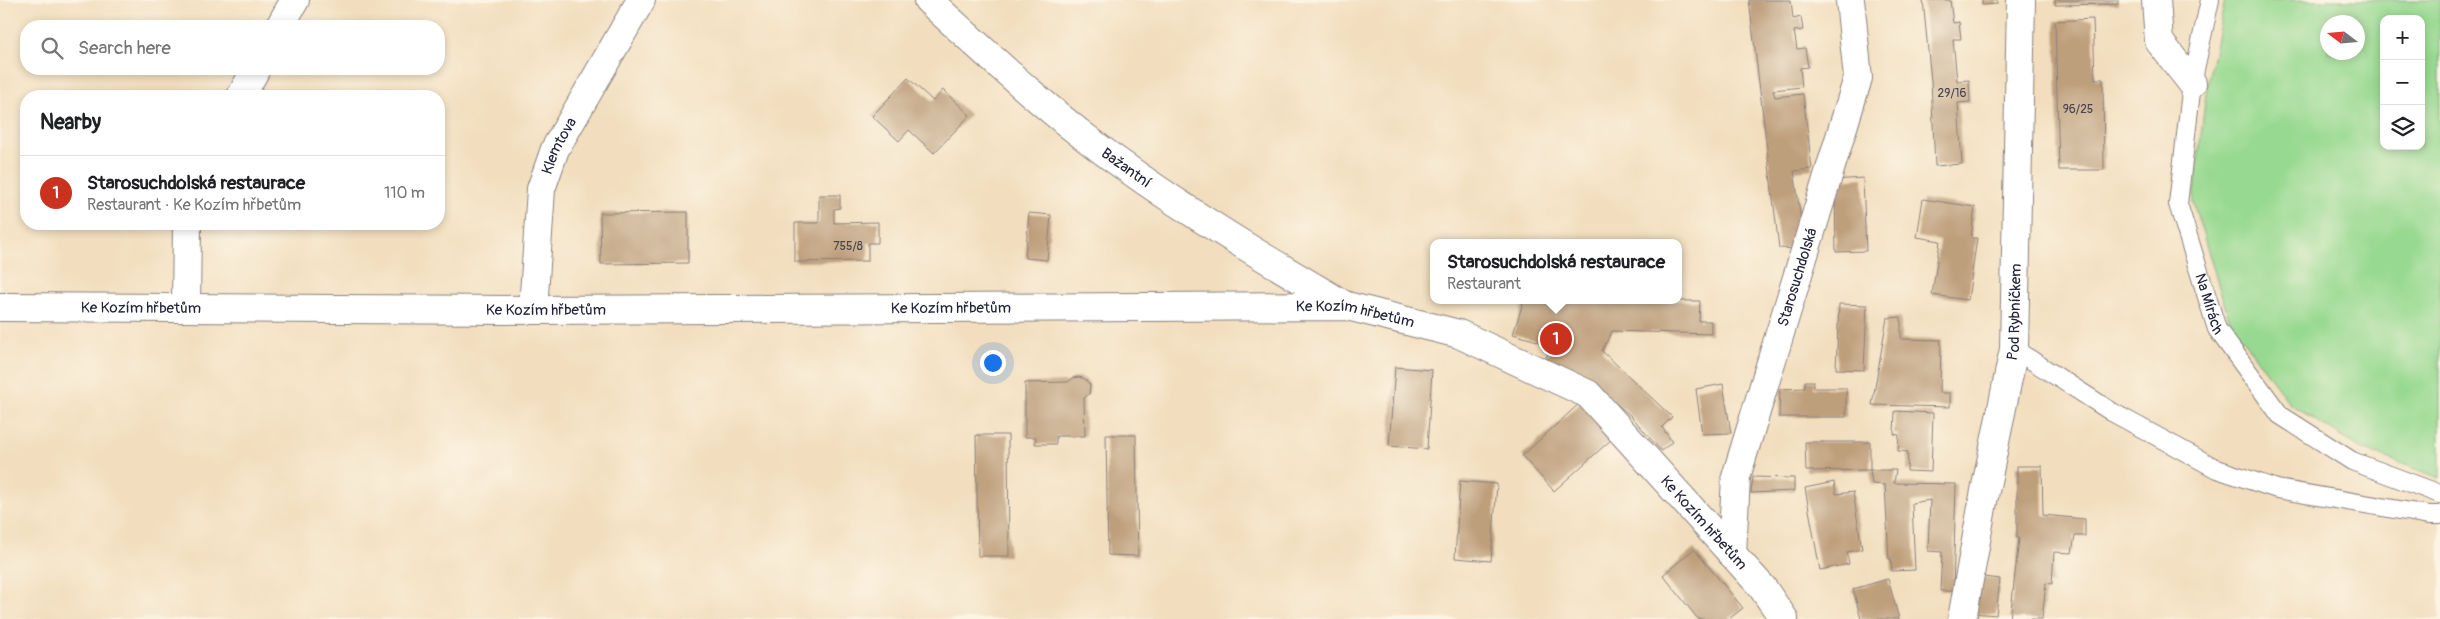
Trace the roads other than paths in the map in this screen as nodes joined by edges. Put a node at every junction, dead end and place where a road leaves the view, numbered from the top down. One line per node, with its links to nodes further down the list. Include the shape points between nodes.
1 (295, 0): 8 (street)
2 (641, 0): 16 (street, Klemtova, via 555,149 544,174 540,189)
3 (928, 0): 13 (street, Bažantní, via 1027,90 1120,164 1235,241)
4 (1850, 0): 20 (street, Starosuchdolská, via 1858,78 1736,476)
5 (2022, 0): 17 (street, Pod Rybníčkem)
6 (2156, 0): 10 (street, via 2159,41)
7 (2210, 0): 10 (lane, Na Mírách)
8 (283, 20)
9 (253, 75): 11 (street)
10 (2192, 83): 18 (lane, Na Mírách, via 2178,204 2216,329 2280,415 2352,461)
11 (244, 90)
12 (187, 230): 15 (street)
13 (1347, 306): 16 (street, Ke Kozím hřbetům); 20 (street, Ke Kozím hřbetům, via 1459,334 1588,394)
14 (0, 307): 15 (street, Ke Kozím hřbetům)
15 (186, 307): 16 (street, Ke Kozím hřbetům)
16 (533, 310)
17 (2014, 349): 19 (lane, via 2112,412 2218,469 2277,489); 22 (street, Pod Rybníčkem)
18 (2440, 494)
19 (2440, 515)
20 (1732, 554): 21 (street, Ke Kozím hřbetům, via 1762,587)
21 (1784, 619)
22 (1962, 619)

